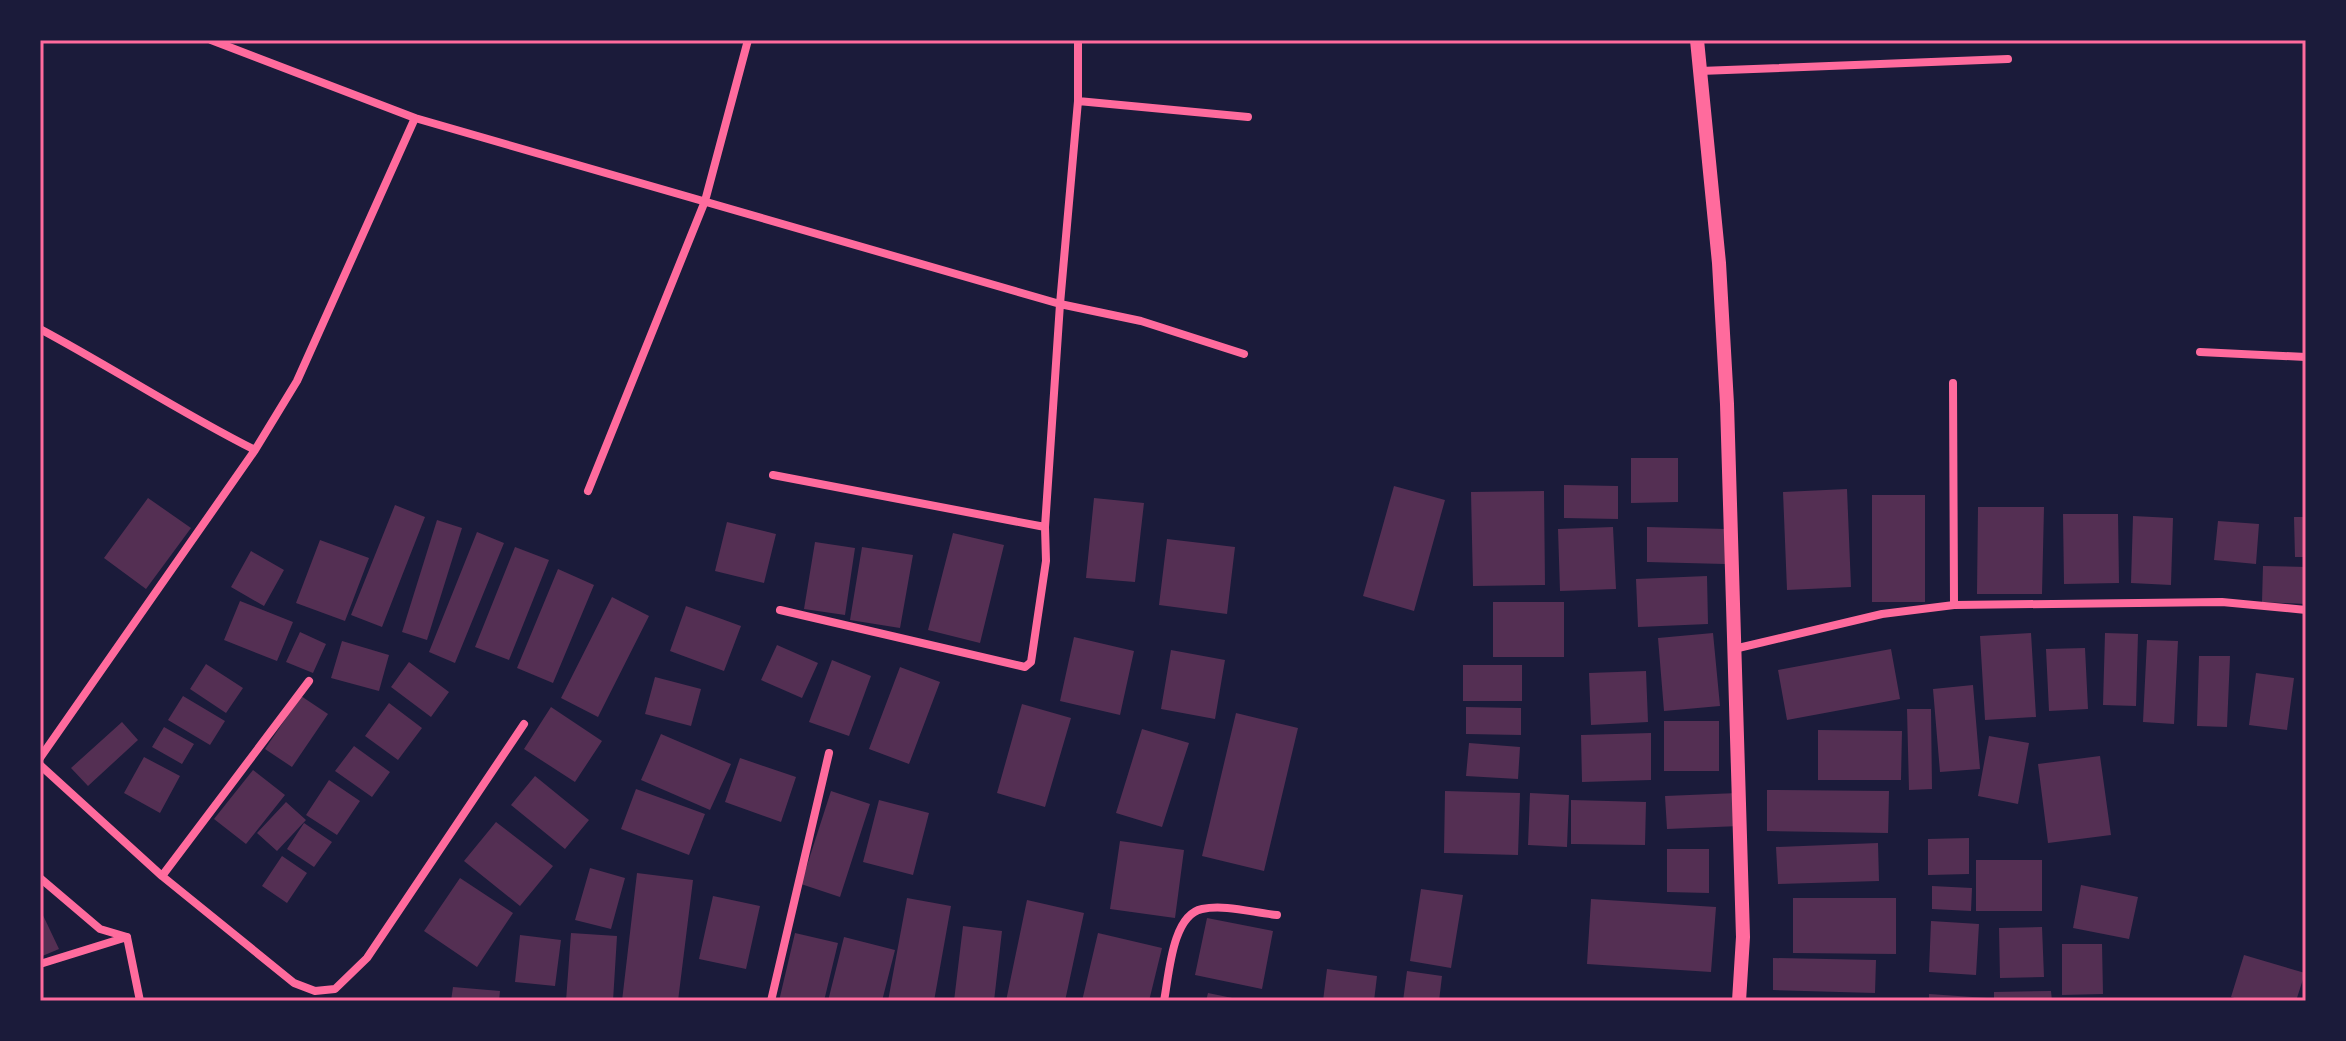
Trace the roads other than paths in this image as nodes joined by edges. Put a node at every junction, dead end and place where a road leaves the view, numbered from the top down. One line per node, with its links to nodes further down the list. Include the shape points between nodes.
1 (211, 40): 9 (street)
2 (748, 40): 10 (street)
3 (1078, 40): 7 (street)
4 (1697, 40): 6 (street)
5 (2008, 59): 6 (street)
6 (1699, 71): 24 (street, via 1719,263)
7 (1078, 101): 8 (street); 11 (street)
8 (1248, 117)
9 (415, 118): 10 (street); 17 (street, via 297,381)
10 (705, 201): 11 (street); 19 (street)
11 (1060, 304): 14 (street, via 1141,321); 20 (street)
12 (40, 329): 17 (street)
13 (2200, 352): 15 (street)
14 (1244, 354)
15 (2306, 357)
16 (1953, 383): 21 (street)
17 (255, 450): 28 (street)
18 (773, 475): 20 (street)
19 (588, 491)
20 (1045, 527): 22 (street, via 1044,575 1031,662 1025,667)
21 (1954, 605): 23 (street, via 2222,602); 24 (street, via 1882,614)
22 (780, 610)
23 (2306, 610)
24 (1734, 649): 38 (street, via 1743,937)
25 (309, 681): 30 (street)
26 (524, 724): 30 (street, via 367,958 335,989 315,991 294,983)
27 (829, 753): 36 (street)
28 (40, 758)
29 (40, 765): 30 (street)
30 (162, 876)
31 (40, 878): 33 (street, via 100,929)
32 (1277, 915): 37 (street, via 1218,909 1192,913 1180,926)
33 (127, 937): 34 (street); 35 (street)
34 (40, 964)
35 (140, 1001)
36 (771, 1001)
37 (1164, 1001)
38 (1739, 1001)

